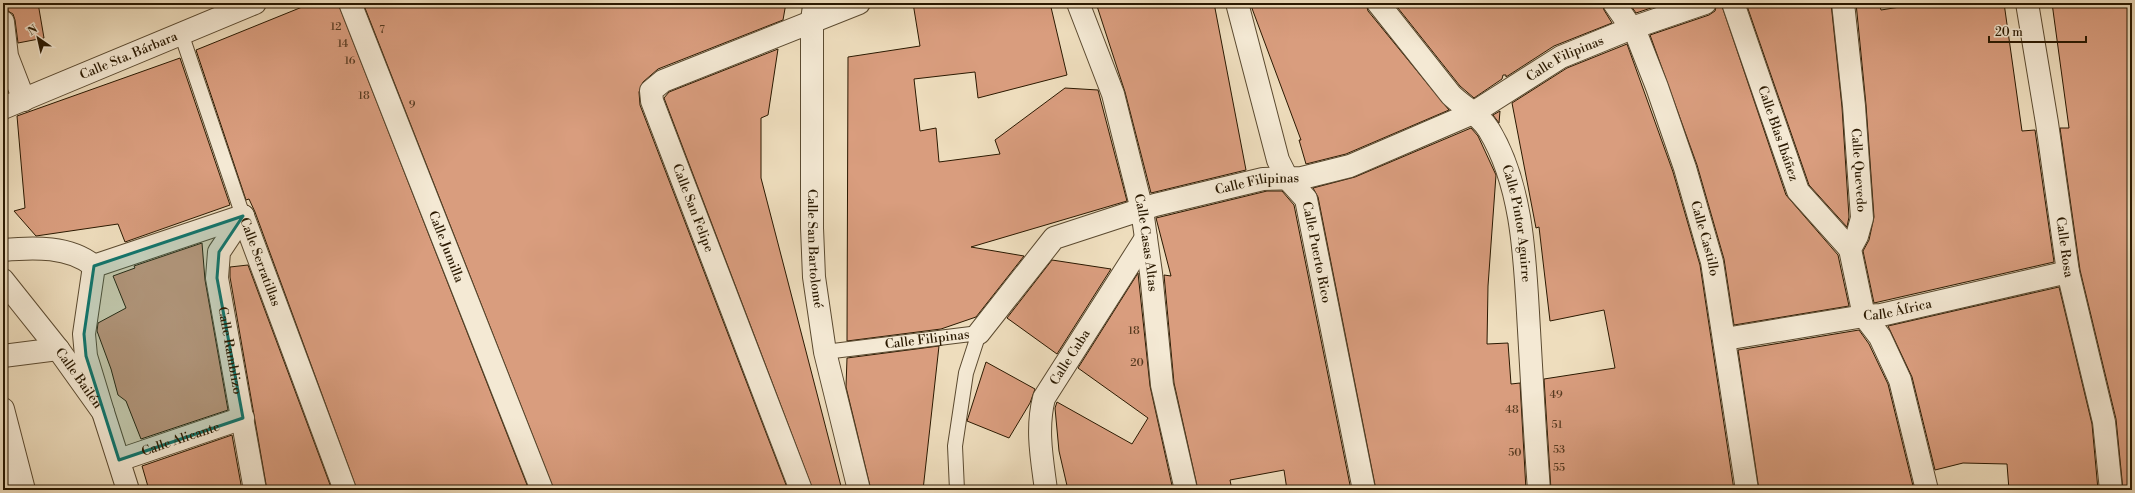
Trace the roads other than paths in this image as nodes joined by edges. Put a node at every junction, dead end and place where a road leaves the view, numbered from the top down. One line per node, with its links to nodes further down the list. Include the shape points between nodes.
1 (255, 3): 15 (street, Calle Sta. Bárbara)
2 (350, 3): 44 (street, Calle Jumilla)
3 (859, 3): 12 (street)
4 (1078, 3): 20 (street, Calle Casas Altas, via 1113,94)
5 (1237, 3): 19 (street, Calle Puerto Rico, via 1273,145)
6 (1378, 3): 18 (street, Calle Pintor Aguirre, via 1451,95)
7 (1614, 3): 14 (street, Calle Castillo)
8 (1705, 3): 14 (street, Calle Filipinas)
9 (1733, 3): 23 (street, Calle Blas Ibáñez, via 1798,191)
10 (1843, 3): 23 (street, Calle Quevedo, via 1862,218)
11 (2027, 3): 26 (street, Calle Rosa)
12 (813, 12): 32 (street, Calle San Bartolomé, via 812,228 814,276); 45 (street, Calle San Felipe, via 663,81 651,91 652,102)
13 (3, 22): 16 (street, via 7,56)
14 (1632, 28): 18 (street, Calle Filipinas, via 1561,57); 30 (street, Calle Castillo, via 1657,87 1702,224 1712,262)
15 (180, 33): 16 (street, Calle Sta. Bárbara); 21 (lane, Calle Serratillas)
16 (24, 100): 17 (street, Calle Sta. Bárbara)
17 (3, 108)
18 (1473, 113): 19 (street, Calle Filipinas, via 1350,166 1302,178); 51 (street, Calle Pintor Aguirre, via 1488,129 1508,171 1519,221 1525,273)
19 (1287, 178): 20 (street, Calle Filipinas, via 1263,179); 50 (street, Calle Puerto Rico, via 1301,192 1308,207)
20 (1142, 210): 22 (street, Calle Casas Altas); 29 (street, Calle Filipinas, via 1054,238)
21 (242, 216): 25 (street); 36 (street, Calle Ramblizo, via 219,252 217,278); 43 (street, Calle Serratillas)
22 (1146, 238): 48 (street, Calle Cuba, via 1044,398 1039,416); 49 (street, Calle Casas Altas, via 1162,385)
23 (1850, 249): 28 (street)
24 (3, 250): 25 (street, via 60,250 85,258)
25 (94, 266): 35 (street, via 84,334 86,356)
26 (2068, 272): 28 (street, Calle África, via 1881,315); 54 (street, Calle Rosa, via 2104,422)
27 (3, 280): 31 (street, Calle Bailén)
28 (1864, 316): 30 (street, Calle África); 53 (street, via 1883,343 1900,380)
29 (979, 333): 32 (lane, Calle Filipinas); 47 (lane, via 966,373 955,446)
30 (1725, 339): 52 (street, Calle Castillo)
31 (58, 349): 33 (street); 35 (street, Calle Bailén)
32 (825, 352): 46 (street, Calle San Bartolomé)
33 (3, 356)
34 (3, 409): 40 (street)
35 (103, 412): 37 (street, Calle Bailén)
36 (243, 418): 37 (street, Calle Alicante); 42 (street, Calle Ramblizo)
37 (119, 460): 41 (street, Calle Bailén)
38 (3, 481): 39 (street)
39 (19, 490)
40 (24, 490)
41 (128, 490)
42 (256, 490)
43 (345, 490)
44 (542, 490)
45 (801, 490)
46 (859, 490)
47 (957, 490)
48 (1046, 490)
49 (1186, 490)
50 (1364, 490)
51 (1539, 490)
52 (1747, 490)
53 (1927, 490)
54 (2111, 490)

